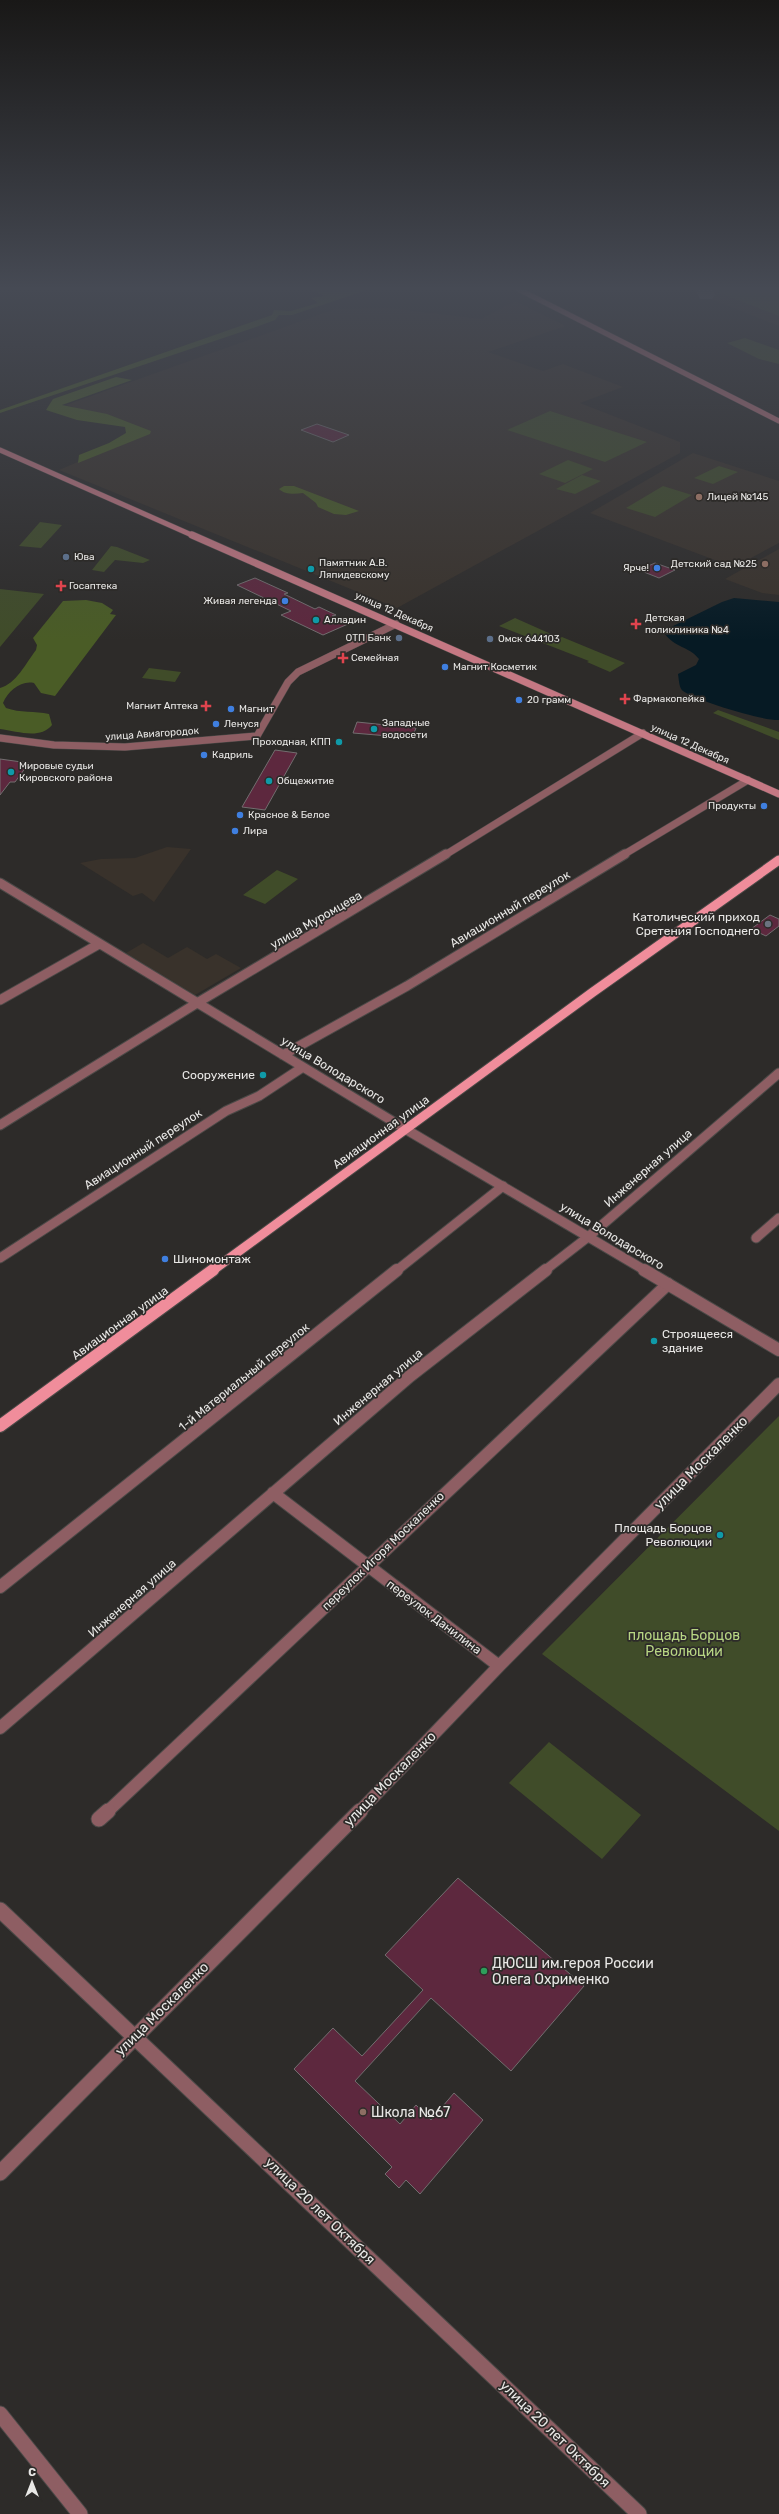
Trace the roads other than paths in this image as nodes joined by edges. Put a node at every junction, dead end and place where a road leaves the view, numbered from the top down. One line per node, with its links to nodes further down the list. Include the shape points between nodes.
1 (750, 406): 2 (main road)
2 (779, 421)
3 (0, 450): 4 (main road, улица 12 Декабря)
4 (396, 624): 5 (main road, улица 12 Декабря); 6 (street, улица Авиагородок, via 298,672 288,682 257,736 125,748)
5 (643, 733): 7 (main road, улица 12 Декабря); 13 (street, улица Муромцева, via 557,784 398,885)
6 (0, 738)
7 (748, 780): 8 (main road, улица 12 Декабря); 14 (street, Авиационный переулок, via 408,986)
8 (779, 794)
9 (779, 860): 18 (main road, Авиационная улица, via 593,992)
10 (2, 886): 11 (street, улица Володарского)
11 (99, 944): 12 (street); 13 (street, улица Володарского)
12 (0, 1000)
13 (197, 1003): 14 (street, улица Володарского); 17 (street, улица Муромцева)
14 (283, 1055): 15 (street, улица Володарского)
15 (303, 1067): 18 (street, улица Володарского); 23 (street, Авиационный переулок, via 259,1096 226,1111)
16 (779, 1073): 21 (street, Инженерная улица)
17 (0, 1125)
18 (407, 1130): 19 (street, улица Володарского); 27 (main road, Авиационная улица)
19 (503, 1186): 21 (street, улица Володарского); 30 (street, 1-й Материальный переулок)
20 (779, 1218): 22 (street)
21 (588, 1237): 24 (street, улица Володарского); 28 (street, Инженерная улица, via 410,1376)
22 (756, 1238)
23 (0, 1258)
24 (668, 1284): 25 (street, улица Володарского); 29 (street, переулок Игоря Москаленко)
25 (779, 1350)
26 (779, 1384): 31 (street, улица Москаленко)
27 (0, 1426)
28 (274, 1493): 29 (street, переулок Данилина); 32 (street, Инженерная улица)
29 (367, 1567): 31 (street, переулок Данилина); 33 (street, переулок Игоря Москаленко)
30 (0, 1588)
31 (499, 1666): 35 (street, улица Москаленко, via 308,1865)
32 (0, 1728)
33 (99, 1820)
34 (0, 1910): 35 (street, улица 20 лет Октября)
35 (135, 2035): 36 (street, улица Москаленко); 39 (street, улица 20 лет Октября)
36 (0, 2173)
37 (0, 2414): 38 (street)
38 (80, 2514)
39 (639, 2514)

